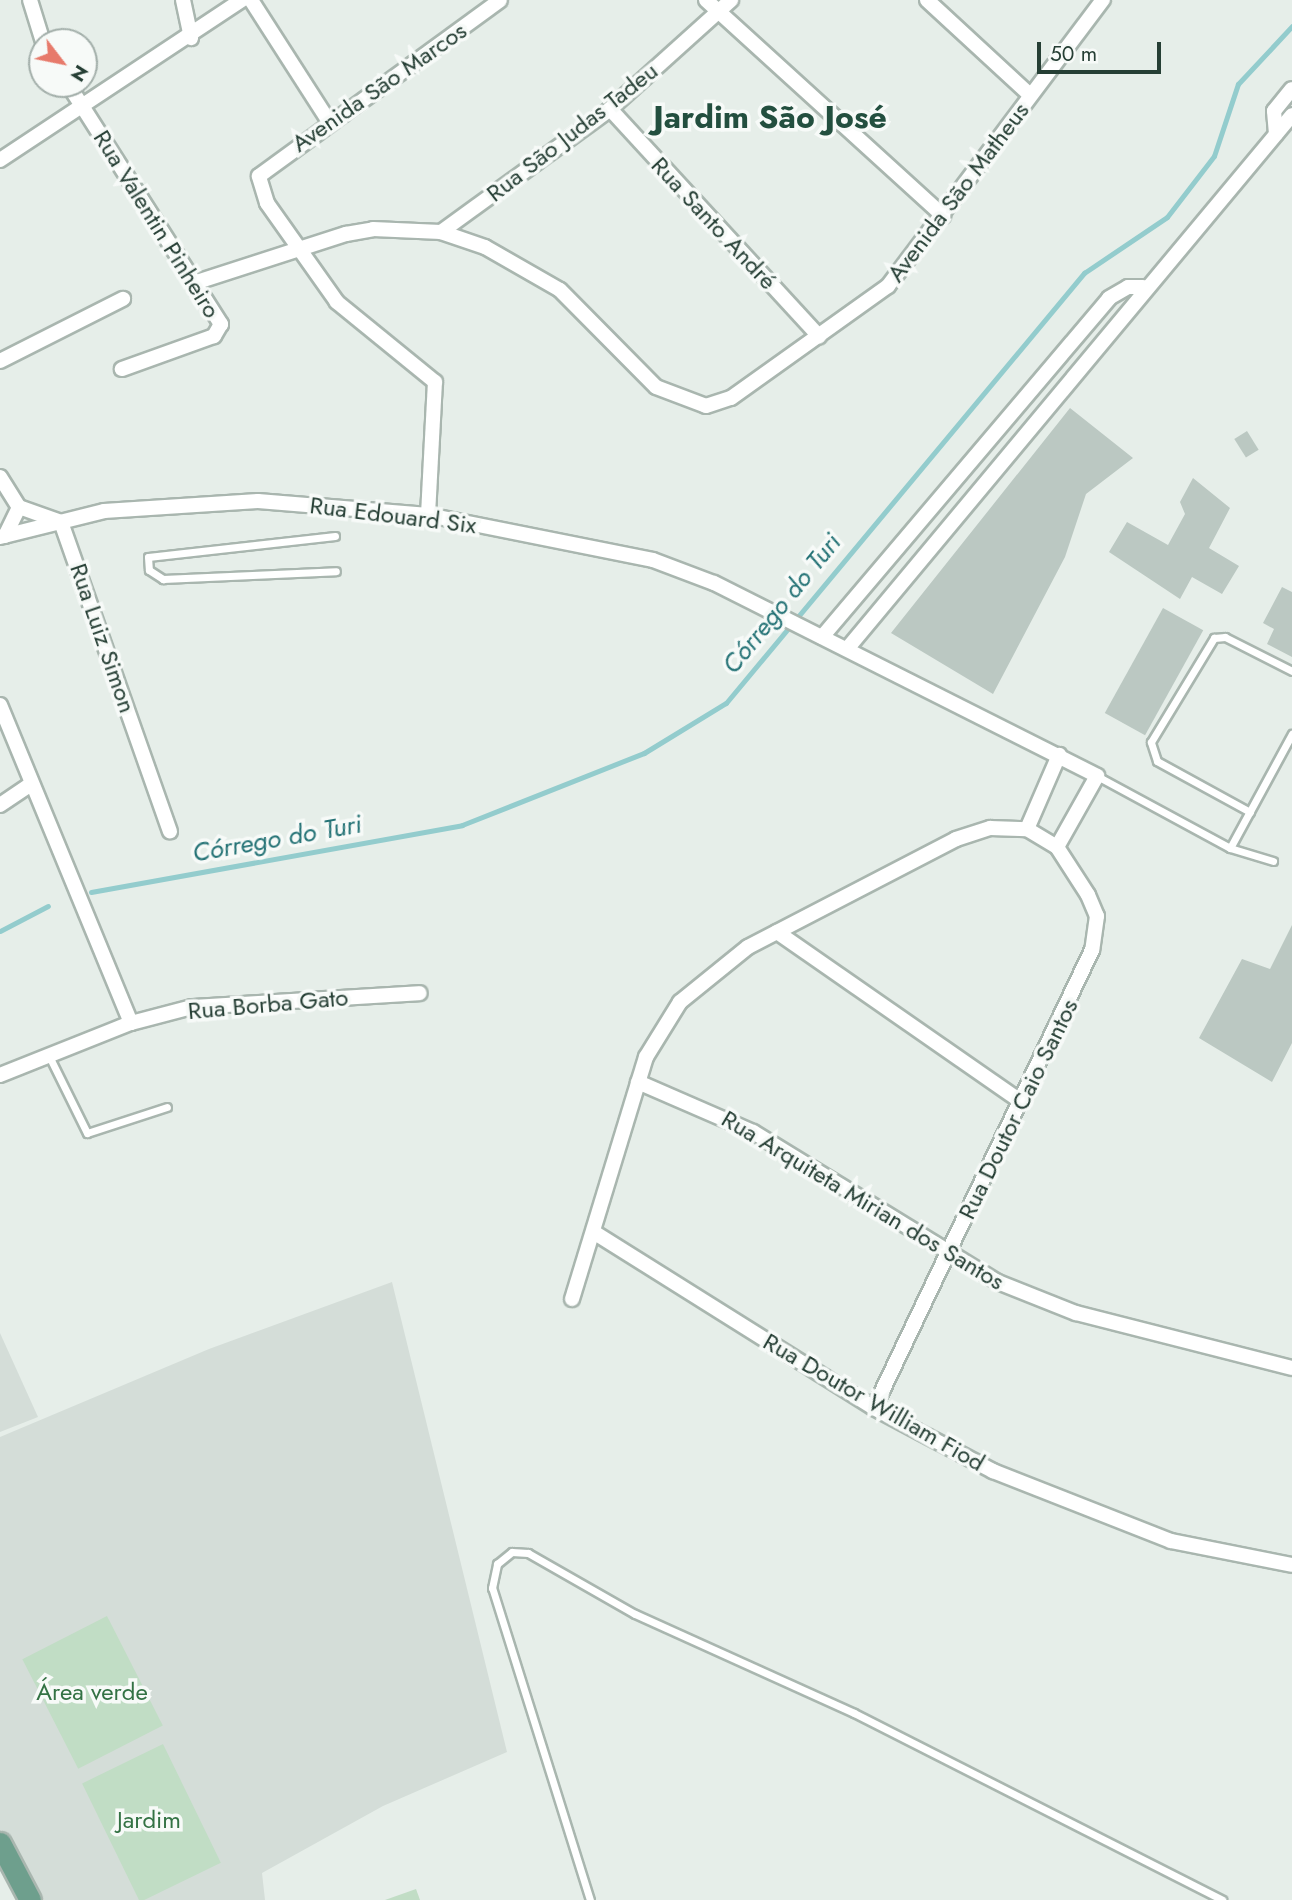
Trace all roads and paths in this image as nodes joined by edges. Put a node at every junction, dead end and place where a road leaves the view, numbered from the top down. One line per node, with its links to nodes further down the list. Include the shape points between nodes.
1 (30, 0): 11 (street)
2 (183, 0): 12 (street)
3 (242, 0): 12 (street)
4 (251, 0): 19 (street)
5 (500, 0): 19 (street, Avenida São Marcos)
6 (706, 0): 10 (street)
7 (731, 0): 10 (street, Rua São Judas Tadeu)
8 (927, 0): 14 (street)
9 (1103, 0): 14 (street, Avenida São Matheus)
10 (719, 12): 17 (street, Rua São Judas Tadeu); 22 (street)
11 (39, 28)
12 (191, 38): 16 (street)
13 (1292, 89): 20 (street, via 1274,111)
14 (1030, 95): 22 (street, Avenida São Matheus)
15 (77, 98): 16 (street, Rua Valentin Pinheiro)
16 (83, 107): 21 (street); 25 (street, Rua Valentin Pinheiro)
17 (610, 109): 23 (street, Rua São Judas Tadeu); 28 (street, Rua Santo André)
18 (1292, 115): 20 (street)
19 (330, 123): 24 (street, Avenida São Marcos, via 260,176 267,203)
20 (1276, 134): 26 (street)
21 (0, 160)
22 (943, 216): 28 (street, Avenida São Matheus, via 888,286)
23 (441, 232): 24 (street, Avenida São Matheus, via 373,229); 28 (street, Avenida São Matheus, via 485,247 560,290 656,387 678,401 706,407 731,398)
24 (299, 248): 25 (street, Avenida São Matheus); 33 (street, via 349,317 435,382)
25 (197, 282): 30 (street, Rua Valentin Pinheiro, via 222,329)
26 (1143, 287): 38 (street, via 1128,287 1109,298); 39 (street)
27 (123, 299): 29 (street)
28 (819, 337)
29 (0, 361)
30 (122, 369)
31 (0, 477): 32 (street)
32 (19, 507): 34 (street); 35 (street)
33 (428, 516): 34 (street, Rua Edouard Six, via 258,501 104,511); 38 (street, Rua Edouard Six, via 653,560)
34 (61, 522): 35 (street, Rua Edouard Six); 49 (street, Rua Luiz Simon)
35 (3, 536)
36 (335, 536): 37 (lane, via 148,557 149,570 163,579)
37 (336, 571)
38 (822, 636): 39 (street, Rua Edouard Six)
39 (847, 649): 43 (street, Rua Edouard Six)
40 (1292, 671): 47 (lane, via 1225,637 1214,638 1151,742 1157,761)
41 (0, 705): 45 (street)
42 (1292, 734): 47 (lane)
43 (1059, 755): 44 (street, Rua Edouard Six); 48 (street)
44 (1097, 776): 50 (street); 51 (lane)
45 (30, 785): 46 (street); 55 (street)
46 (0, 805)
47 (1250, 813): 51 (lane)
48 (1027, 829): 50 (street); 53 (street, via 990,828 956,839)
49 (170, 831)
50 (1057, 847): 59 (street, Rua Doutor Caio Santos, via 1088,895 1096,936)
51 (1230, 848): 52 (lane)
52 (1273, 861)
53 (777, 932): 58 (street, via 709,975 680,1002 646,1056); 59 (street)
54 (420, 993): 55 (street, Rua Borba Gato, via 192,1007)
55 (131, 1023): 56 (street, Rua Borba Gato)
56 (48, 1056): 57 (street, Rua Borba Gato); 60 (lane, via 87,1133)
57 (0, 1075)
58 (638, 1082): 61 (street); 62 (street, Rua Arquiteta Mirian dos Santos, via 753,1132)
59 (1022, 1102): 62 (street, Rua Doutor Caio Santos)
60 (167, 1107)
61 (595, 1233): 63 (street); 65 (street, Rua Doutor William Fiod)
62 (948, 1254): 64 (street, Rua Arquiteta Mirian dos Santos, via 1076,1313); 65 (street, Rua Doutor Caio Santos)
63 (572, 1299)
64 (1292, 1368)
65 (874, 1408): 66 (street, Rua Doutor William Fiod, via 993,1471 1171,1541)
66 (1292, 1564)
67 (0, 1843): 68 (main road)
68 (30, 1900)
69 (590, 1900): 70 (lane, via 492,1588 497,1564 512,1552 528,1553 635,1614 854,1713)
70 (1222, 1900)

